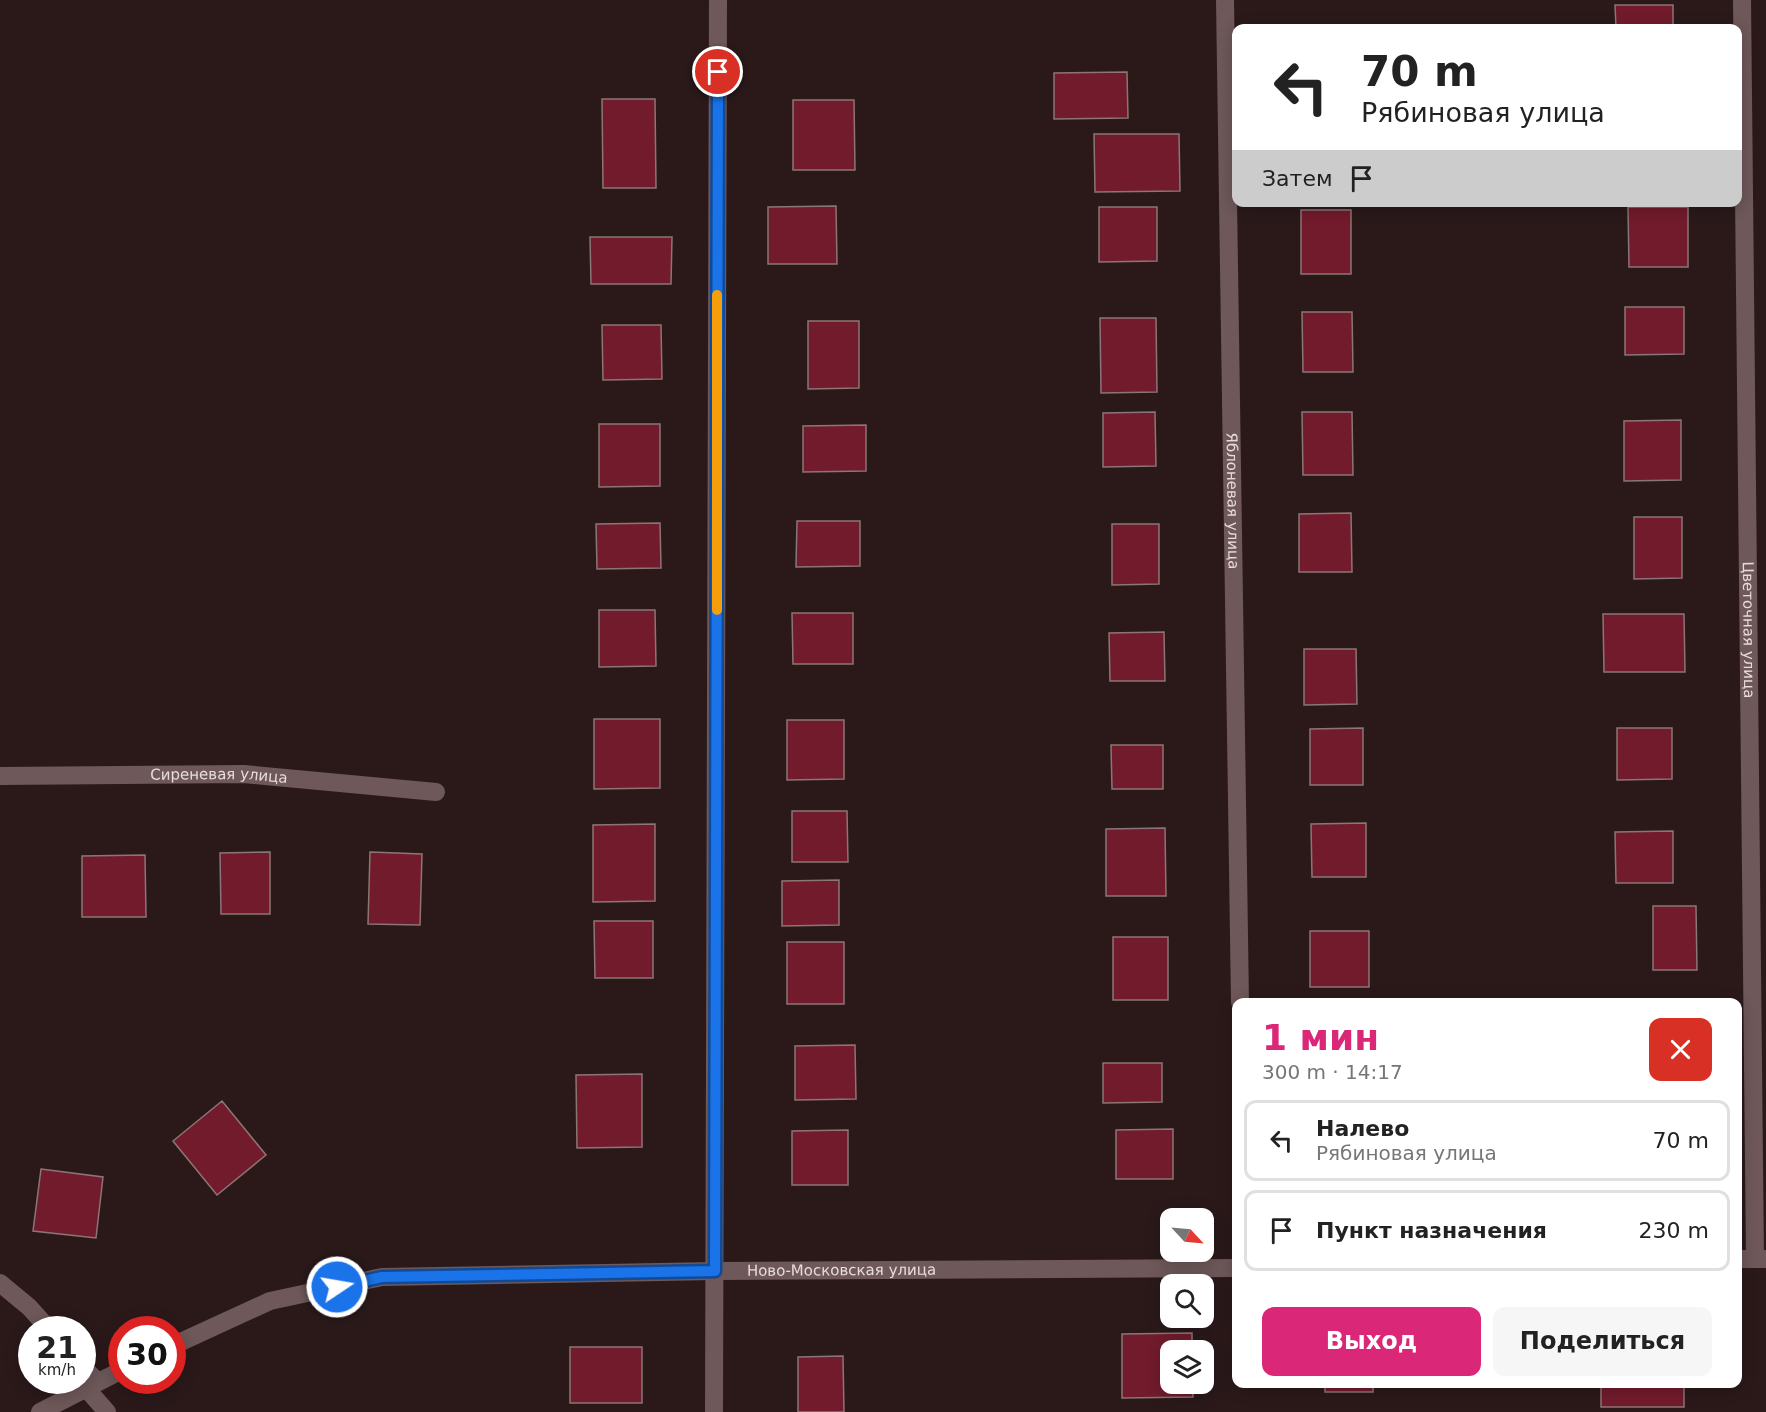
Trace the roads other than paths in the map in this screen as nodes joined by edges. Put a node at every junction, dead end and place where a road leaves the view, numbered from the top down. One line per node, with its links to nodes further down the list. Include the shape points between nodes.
1 (718, 0): 9 (street)
2 (1225, 0): 6 (street, Яблоневая улица)
3 (1742, 0): 7 (street, Цветочная улица)
4 (0, 776): 5 (street, Сиреневая улица, via 244,774)
5 (436, 792)
6 (1240, 998)
7 (1753, 1259)
8 (1232, 1268): 9 (street, Ново-Московская улица)
9 (715, 1271): 12 (street, Ново-Московская улица, via 382,1277 270,1301); 17 (street)
10 (0, 1283): 11 (street)
11 (37, 1316)
12 (186, 1340)
13 (96, 1393): 16 (street)
14 (76, 1394): 15 (street)
15 (51, 1410)
16 (107, 1412)
17 (714, 1412)

